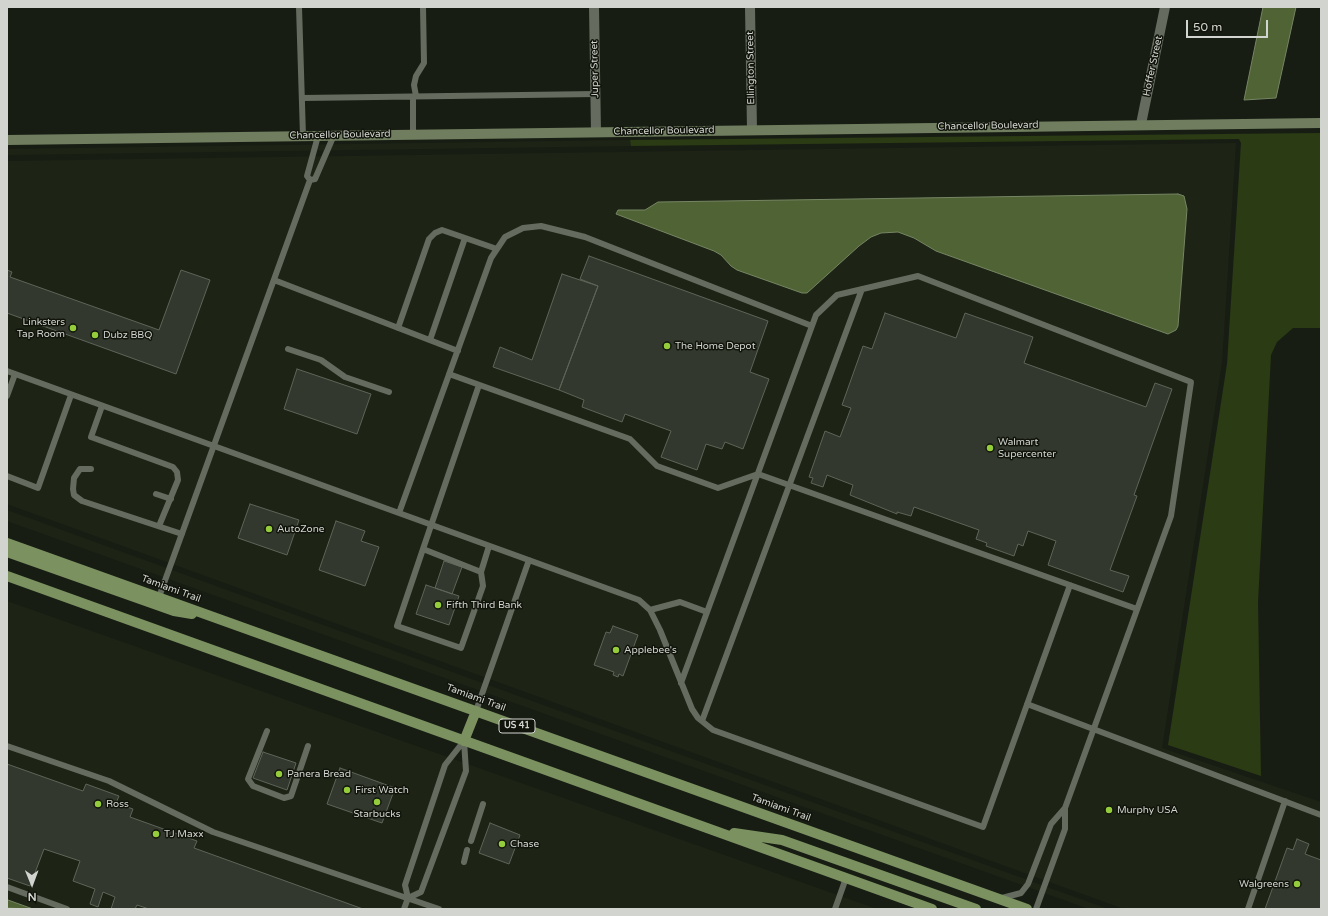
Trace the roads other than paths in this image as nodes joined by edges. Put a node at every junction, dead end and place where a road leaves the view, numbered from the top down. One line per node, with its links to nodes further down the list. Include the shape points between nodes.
1 (298, 7): 8 (lane)
2 (423, 7): 7 (lane, via 424,63 416,76)
3 (594, 7): 6 (street, Juper Street)
4 (750, 7): 11 (street, Ellington Street)
5 (1165, 7): 10 (street, Hoffer Street)
6 (596, 94): 7 (lane); 12 (street, Juper Street)
7 (414, 96): 8 (lane); 13 (lane)
8 (302, 98): 15 (lane)
9 (1321, 123): 10 (street, Chancellor Boulevard)
10 (1141, 124): 11 (street, Chancellor Boulevard)
11 (752, 130): 12 (street, Chancellor Boulevard)
12 (596, 132): 13 (street, Chancellor Boulevard)
13 (413, 134): 14 (street, Chancellor Boulevard)
14 (334, 135): 16 (street, Chancellor Boulevard); 18 (lane, via 315,179)
15 (303, 136): 16 (street, Chancellor Boulevard); 17 (street, Chancellor Boulevard)
16 (318, 136): 18 (lane, via 307,176)
17 (7, 140)
18 (310, 180): 21 (lane)
19 (465, 238): 20 (lane); 24 (lane, via 442,230 429,239); 25 (lane)
20 (497, 249): 23 (lane, via 505,237 523,228 541,226 585,237); 27 (lane, via 491,258)
21 (274, 280): 24 (lane); 36 (lane)
22 (862, 289): 23 (lane, via 837,295 816,315); 40 (lane); 56 (lane, via 918,276 1191,382 1171,516)
23 (812, 326): 38 (lane)
24 (398, 328): 25 (lane)
25 (430, 340): 27 (lane)
26 (288, 349): 32 (lane, via 321,360 345,377)
27 (458, 351): 30 (lane)
28 (7, 371): 29 (lane)
29 (15, 374): 33 (lane); 34 (lane)
30 (449, 374): 31 (lane); 43 (lane)
31 (479, 384): 38 (lane, via 630,439 657,466 718,488); 44 (lane)
32 (389, 392)
33 (71, 395): 35 (lane); 39 (lane, via 38,488)
34 (7, 396)
35 (102, 406): 36 (lane); 42 (lane, via 91,437 174,468 178,480)
36 (214, 446): 43 (lane); 46 (lane)
37 (91, 469): 45 (lane, via 83,468 77,471 74,478 74,495 82,501)
38 (758, 474): 40 (lane); 58 (lane)
39 (7, 476)
40 (789, 485): 54 (lane); 63 (lane)
41 (156, 494): 42 (lane)
42 (171, 499): 45 (lane)
43 (399, 513): 44 (lane)
44 (431, 525): 48 (lane); 49 (lane)
45 (160, 526): 46 (lane)
46 (182, 534): 55 (lane)
47 (7, 543): 55 (main road, Tamiami Trail / US 41)
48 (489, 546): 51 (lane); 52 (lane)
49 (423, 550): 52 (lane); 52 (lane, via 397,626 461,648 483,586)
50 (7, 552): 59 (main road, via 174,611)
51 (528, 560): 57 (lane, via 639,600); 62 (lane)
52 (481, 572)
53 (7, 576): 66 (main road)
54 (1070, 585): 56 (lane); 61 (lane)
55 (159, 597): 59 (main road, Tamiami Trail / US 41)
56 (1137, 609): 64 (lane)
57 (650, 610): 58 (lane, via 680,602); 60 (lane)
58 (707, 612): 60 (lane)
59 (212, 616): 62 (main road, Tamiami Trail / US 41)
60 (681, 683): 63 (lane, via 692,709)
61 (1027, 704): 63 (lane, via 983,827 713,730); 64 (lane)
62 (476, 711): 66 (main road); 80 (main road, Tamiami Trail / US 41)
63 (702, 721)
64 (1094, 729): 69 (lane); 71 (lane)
65 (266, 731): 68 (lane, via 248,779 253,786 284,798 291,796)
66 (464, 741): 73 (main road); 79 (lane, via 446,765 405,885); 79 (lane, via 466,771 421,892)
67 (7, 746): 79 (lane, via 109,781 213,832)
68 (308, 746)
69 (1285, 801): 72 (lane); 89 (lane)
70 (483, 804): 74 (lane)
71 (1065, 808): 80 (lane, via 1051,824 1028,884 1021,893); 88 (lane, via 1065,828)
72 (1321, 815)
73 (712, 830): 77 (main road); 86 (main road, via 782,840)
74 (470, 841)
75 (467, 850): 76 (lane)
76 (464, 862)
77 (846, 878): 84 (lane); 85 (main road)
78 (7, 886): 81 (lane)
79 (408, 898): 82 (lane); 83 (lane)
80 (1000, 899): 87 (main road, Tamiami Trail / US 41)
81 (67, 909)
82 (404, 909)
83 (439, 909)
84 (835, 909)
85 (932, 909)
86 (976, 909)
87 (1027, 909)
88 (1036, 909)
89 (1248, 909)

